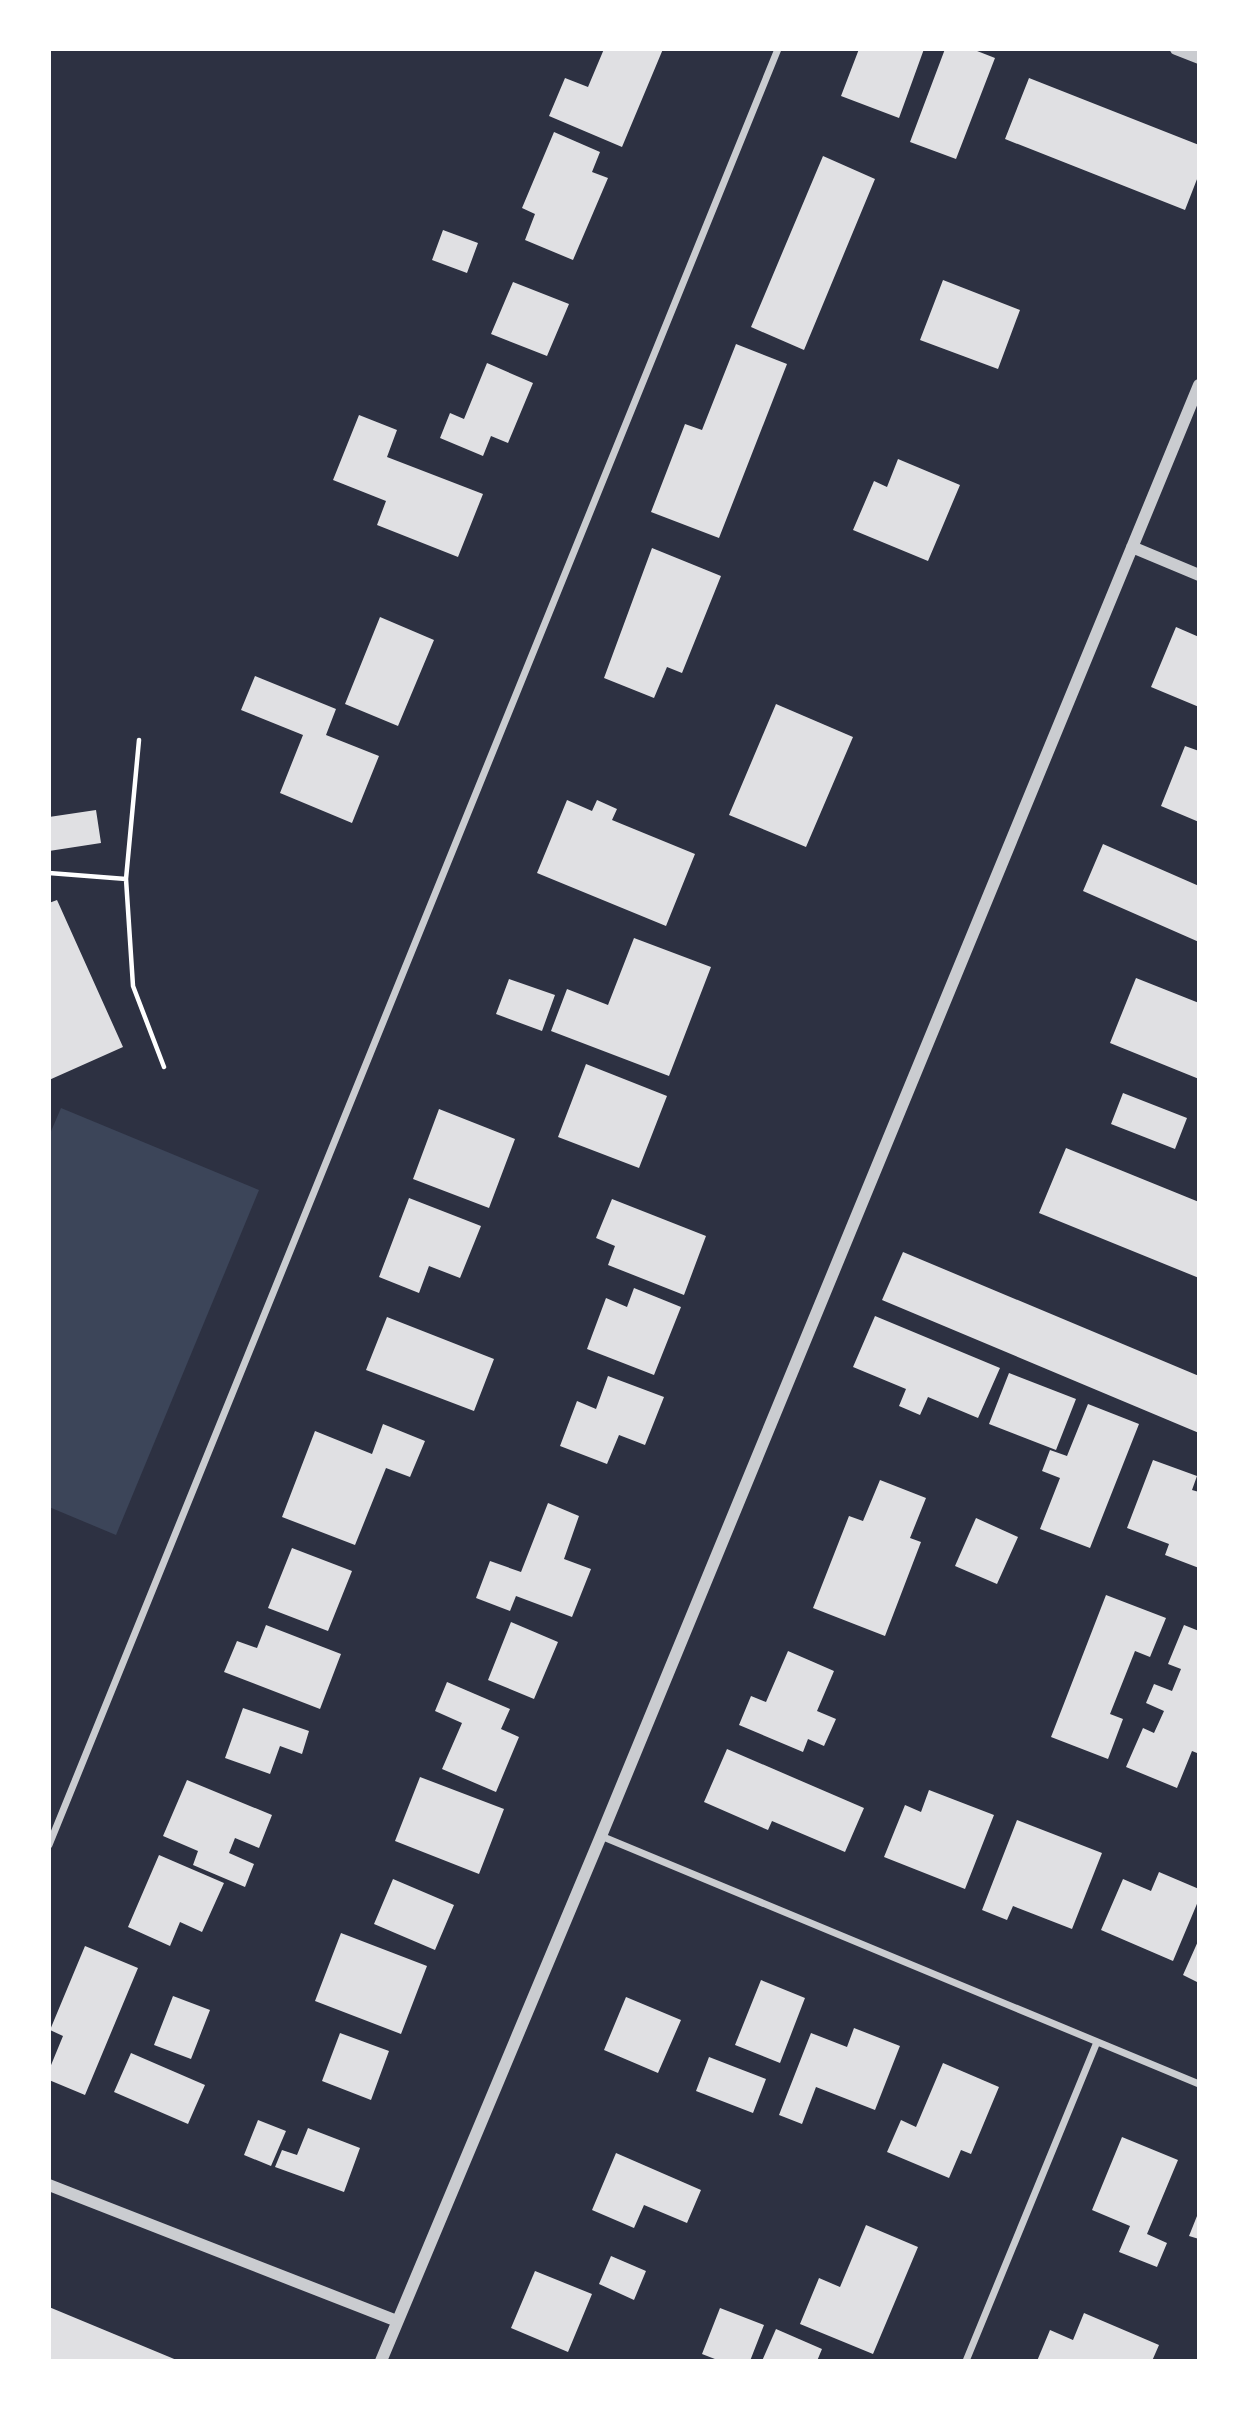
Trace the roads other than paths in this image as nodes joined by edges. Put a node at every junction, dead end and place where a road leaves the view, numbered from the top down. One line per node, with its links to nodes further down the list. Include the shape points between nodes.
1 (778, 49): 8 (street)
2 (1176, 49): 3 (street)
3 (1199, 58)
4 (1199, 385): 5 (street)
5 (1132, 547): 6 (street); 7 (street)
6 (1199, 575)
7 (601, 1836): 9 (street); 12 (street)
8 (49, 1845)
9 (1097, 2042): 10 (street); 14 (street)
10 (1199, 2084)
11 (49, 2185): 12 (street)
12 (397, 2321): 13 (street)
13 (381, 2361)
14 (966, 2361)

